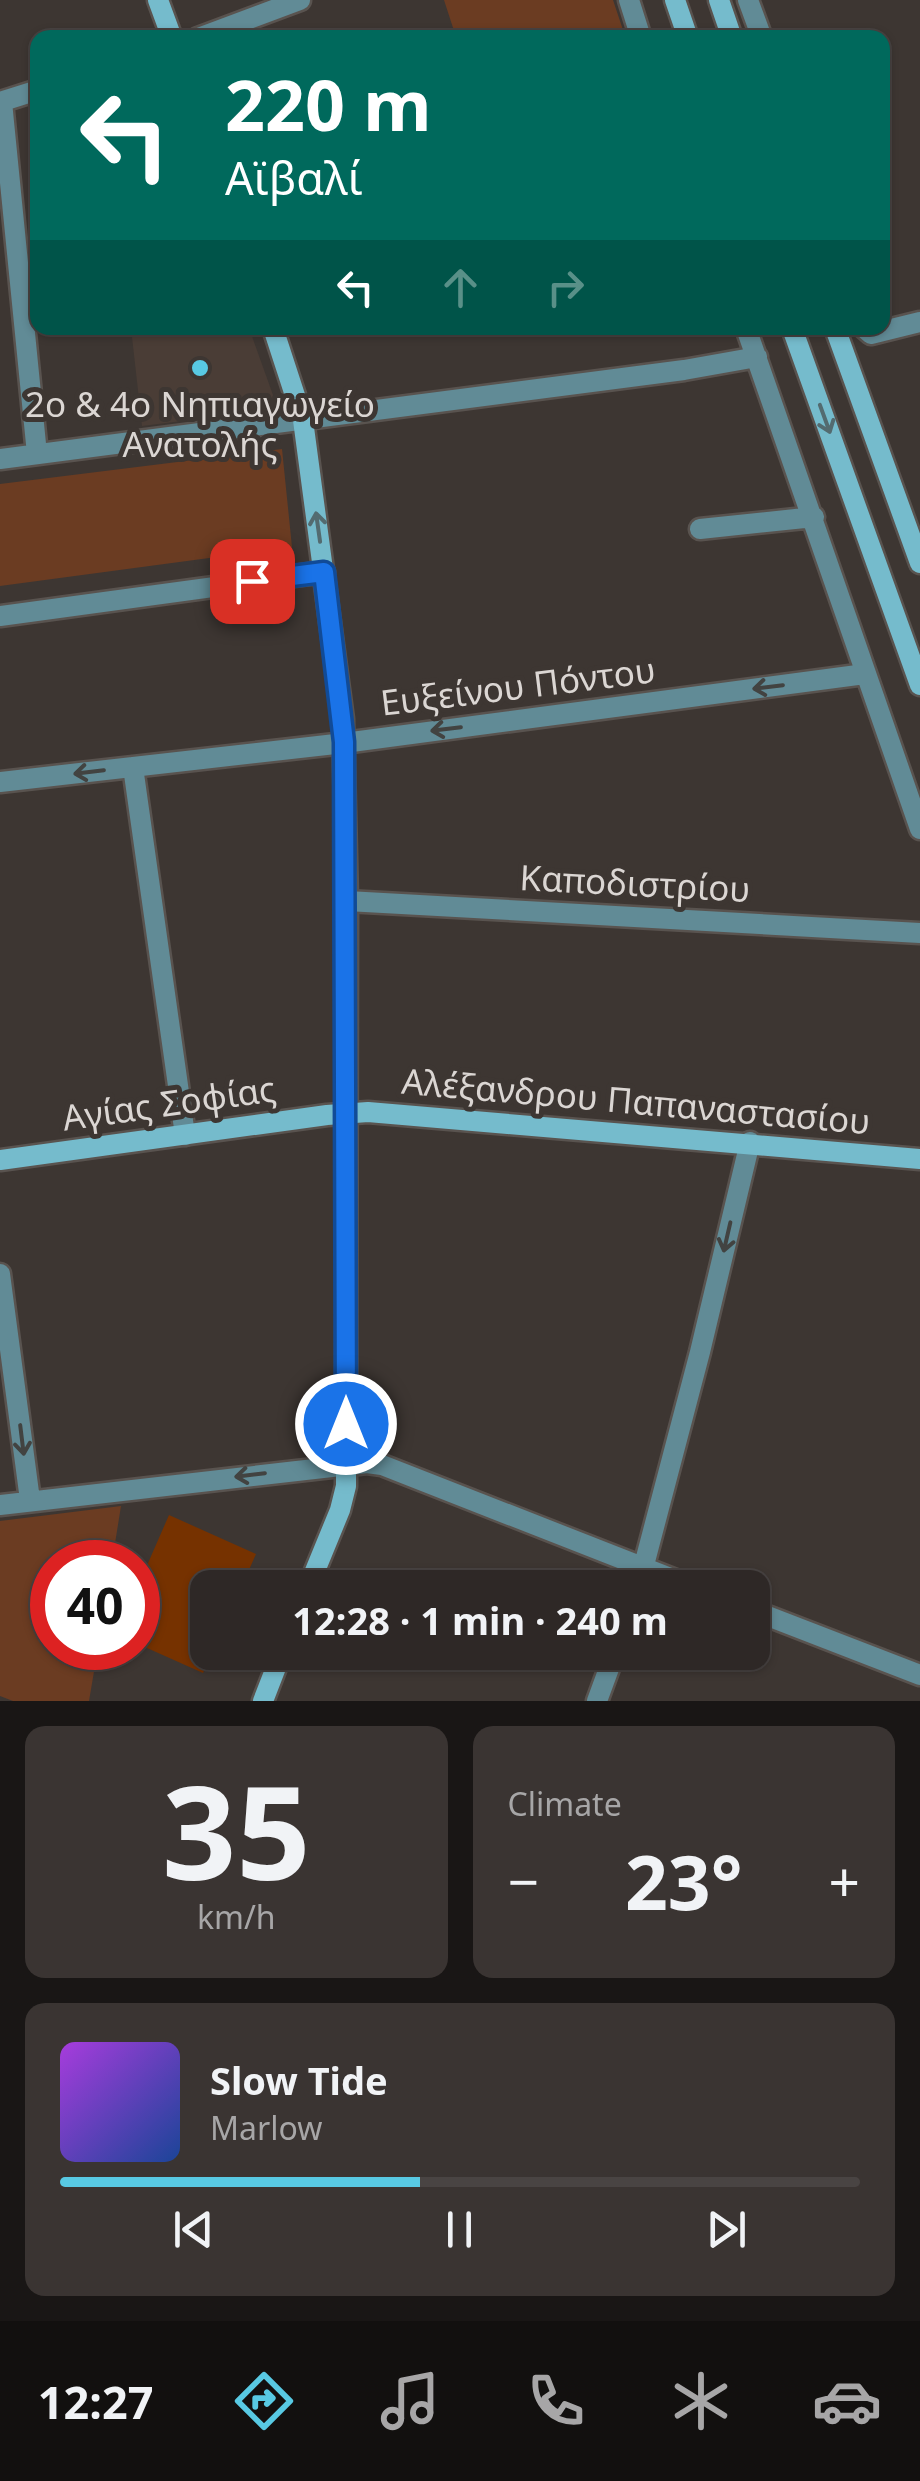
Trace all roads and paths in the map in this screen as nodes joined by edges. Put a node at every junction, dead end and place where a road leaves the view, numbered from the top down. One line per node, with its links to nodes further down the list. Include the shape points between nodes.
1 (158, 0): 7 (street)
2 (300, 0): 8 (street)
3 (628, 0): 9 (street)
4 (675, 0): 10 (street)
5 (718, 0): 11 (street)
6 (748, 0): 12 (street)
7 (169, 30)
8 (219, 30)
9 (638, 30)
10 (685, 30)
11 (729, 30)
12 (759, 30)
13 (30, 93): 14 (street)
14 (1, 102): 23 (street)
15 (920, 322): 16 (street)
16 (890, 327)
17 (275, 335): 22 (street)
18 (749, 335): 21 (street)
19 (795, 335): 31 (street, one-way to 31)
20 (838, 335): 27 (street)
21 (757, 357): 22 (street); 25 (street)
22 (303, 420): 23 (street); 28 (street, one-way to 22)
23 (37, 454): 24 (street)
24 (0, 459)
25 (814, 517): 26 (street); 30 (street)
26 (700, 529)
27 (920, 563)
28 (324, 572): 29 (street); 32 (street)
29 (0, 616)
30 (865, 674): 32 (street, Ευξείνου Πόντου, one-way to 32); 35 (street)
31 (920, 685)
32 (344, 742): 33 (street, Ευξείνου Πόντου); 36 (street)
33 (133, 767): 34 (street, Ευξείνου Πόντου, one-way to 34); 39 (street)
34 (0, 782)
35 (920, 829)
36 (347, 901): 37 (street, Καποδιστρίου); 38 (street)
37 (920, 932)
38 (347, 1113): 39 (street, Αγίας Σοφίας); 40 (street, Αλέξανδρου Παπαναστασίου); 44 (street)
39 (185, 1134): 42 (street, Αγίας Σοφίας)
40 (750, 1142): 41 (street, Αλέξανδρου Παπαναστασίου); 49 (street, one-way to 49)
41 (920, 1159)
42 (0, 1160)
43 (0, 1274): 45 (street, one-way to 45)
44 (346, 1463): 45 (street, one-way to 45); 47 (street, via 340,1510); 48 (street, via 382,1465)
45 (30, 1500): 46 (street)
46 (0, 1504)
47 (315, 1570)
48 (624, 1570)
49 (644, 1570)
50 (770, 1617): 53 (street)
51 (275, 1670): 54 (street)
52 (608, 1670): 55 (street)
53 (920, 1675)
54 (262, 1701)
55 (597, 1701)

